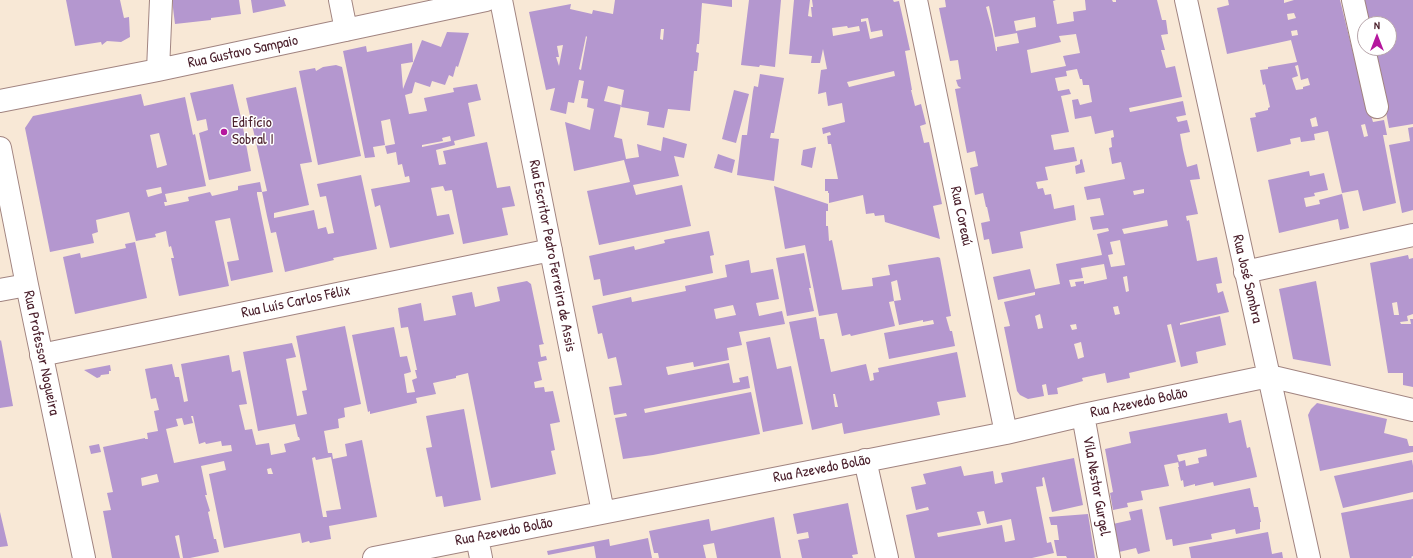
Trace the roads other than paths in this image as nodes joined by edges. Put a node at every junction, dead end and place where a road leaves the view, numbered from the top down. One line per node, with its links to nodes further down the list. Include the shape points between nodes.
1 (161, 0): 9 (street)
2 (340, 0): 8 (street)
3 (486, 0): 8 (street, Rua Gustavo Sampaio)
4 (501, 0): 14 (street, Rua Escritor Pedro Ferreira de Assis)
5 (916, 0): 22 (street, Rua Coreaú)
6 (1186, 0): 15 (street, Rua José Sombra)
7 (1353, 0): 11 (street)
8 (346, 30): 9 (street, Rua Gustavo Sampaio)
9 (158, 70): 10 (street, Rua Gustavo Sampaio)
10 (0, 101)
11 (1378, 107)
12 (0, 148): 16 (street, Rua Professor Nogueira)
13 (1413, 235): 15 (street)
14 (551, 250): 18 (street, Rua Luís Carlos Félix); 24 (street, Rua Escritor Pedro Ferreira de Assis)
15 (1246, 272): 19 (street, Rua José Sombra)
16 (27, 285): 17 (street); 18 (street, Rua Professor Nogueira)
17 (0, 290)
18 (41, 355): 26 (street, Rua Professor Nogueira)
19 (1269, 376): 20 (street); 21 (street, Rua Azevedo Bolão); 30 (street, Rua José Sombra)
20 (1413, 410)
21 (1083, 415): 22 (street, Rua Azevedo Bolão); 29 (street, Vila Nestor Gurgel)
22 (1006, 433): 23 (street, Rua Azevedo Bolão)
23 (864, 460): 24 (street, Rua Azevedo Bolão); 28 (street)
24 (603, 512): 25 (street, Rua Azevedo Bolão)
25 (479, 548): 27 (street, Rua Azevedo Bolão)
26 (84, 558)
27 (374, 558)
28 (887, 558)
29 (1109, 558)
30 (1309, 558)

